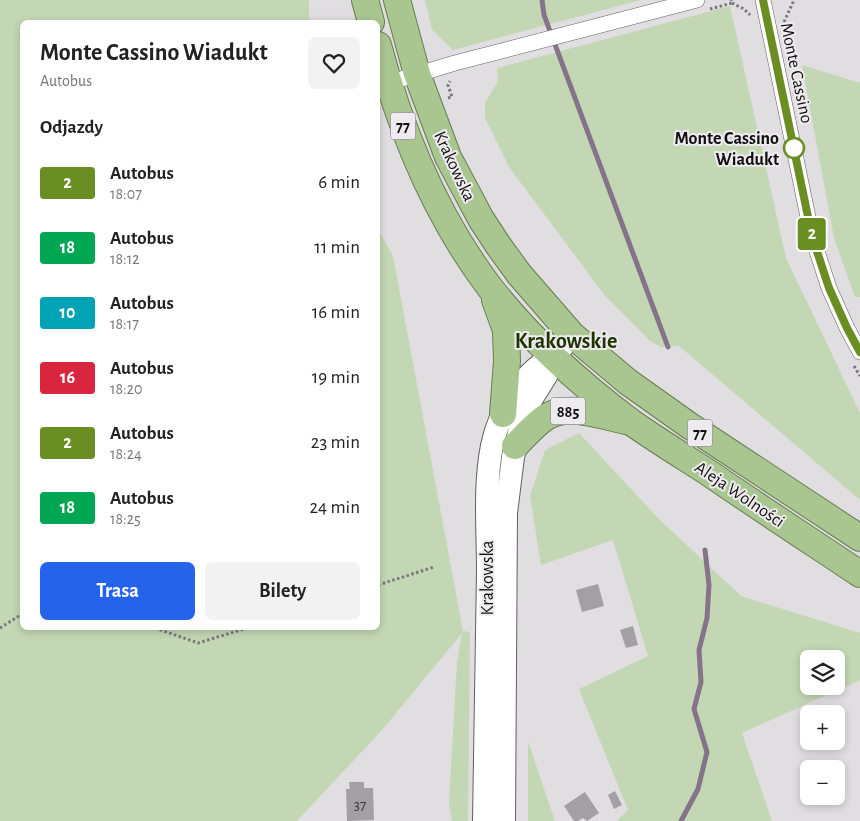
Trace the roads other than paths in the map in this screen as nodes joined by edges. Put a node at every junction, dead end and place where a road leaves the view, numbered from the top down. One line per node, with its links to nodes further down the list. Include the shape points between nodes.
1 (365, 0): 5 (highway)
2 (397, 0): 7 (highway, Krakowska / 77)
3 (697, 0): 7 (street)
4 (763, 0): 11 (street, Monte Cassino, via 812,236 829,288)
5 (370, 20)
6 (380, 53): 8 (highway, Krakowska / 77)
7 (417, 74): 8 (street); 10 (highway, Krakowska / 77, via 448,157 481,219 519,274)
8 (388, 83): 9 (highway, Krakowska / 77, via 419,168 453,233)
9 (491, 290): 12 (highway, Aleja Wolności / 77); 13 (highway, 885, via 506,330)
10 (572, 334): 12 (main road, Krakowska / 885); 16 (highway, Aleja Wolności / 77, via 628,382 690,426)
11 (860, 352)
12 (553, 358): 13 (main road, Krakowska / 885, via 538,366 525,379); 14 (highway, Aleja Wolności / 77); 15 (main road, Krakowska / 885, via 531,400)
13 (503, 414): 18 (main road, Krakowska / 885, via 492,445 487,502)
14 (632, 422): 15 (highway, 885, via 564,411 548,416 531,428); 17 (highway, Aleja Wolności / 77)
15 (515, 446): 19 (main road, Krakowska / 885, via 506,513)
16 (860, 538)
17 (860, 574)
18 (484, 821)
19 (504, 821)

